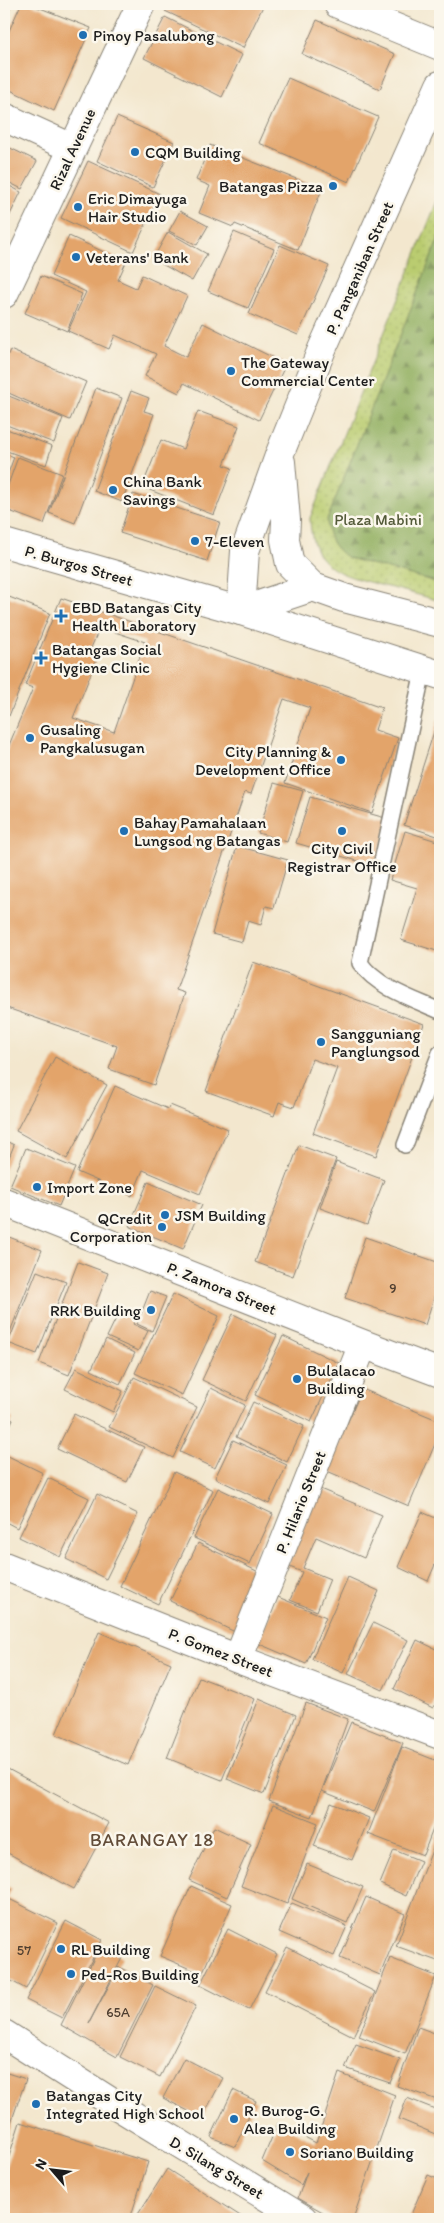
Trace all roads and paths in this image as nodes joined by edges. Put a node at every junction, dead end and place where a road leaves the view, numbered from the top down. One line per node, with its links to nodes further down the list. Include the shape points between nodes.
1 (141, 4): 6 (street, Rizal Avenue)
2 (338, 4): 3 (street)
3 (440, 46)
4 (440, 85): 8 (street, P. Panganiban Street, via 322,349)
5 (4, 117): 6 (street)
6 (72, 148): 7 (street, Rizal Avenue)
7 (4, 294)
8 (280, 453): 10 (street, P. Panganiban Street, via 285,540 290,564); 11 (street, P. Panganiban Street, via 245,552)
9 (4, 543): 11 (street, P. Burgos Street)
10 (313, 587): 11 (street); 12 (street)
11 (241, 611): 13 (street, P. Burgos Street)
12 (440, 623)
13 (432, 673): 14 (lane, via 360,963 367,972 394,990)
14 (440, 1011)
15 (440, 1053): 16 (lane)
16 (405, 1145)
17 (4, 1202): 18 (street, P. Zamora Street)
18 (363, 1344): 19 (street, P. Zamora Street); 21 (street, P. Hilario Street)
19 (440, 1373)
20 (4, 1566): 21 (street, P. Gomez Street)
21 (238, 1659): 22 (street, P. Gomez Street)
22 (440, 1735)
23 (4, 2034): 24 (street, D. Silang Street)
24 (303, 2219)

